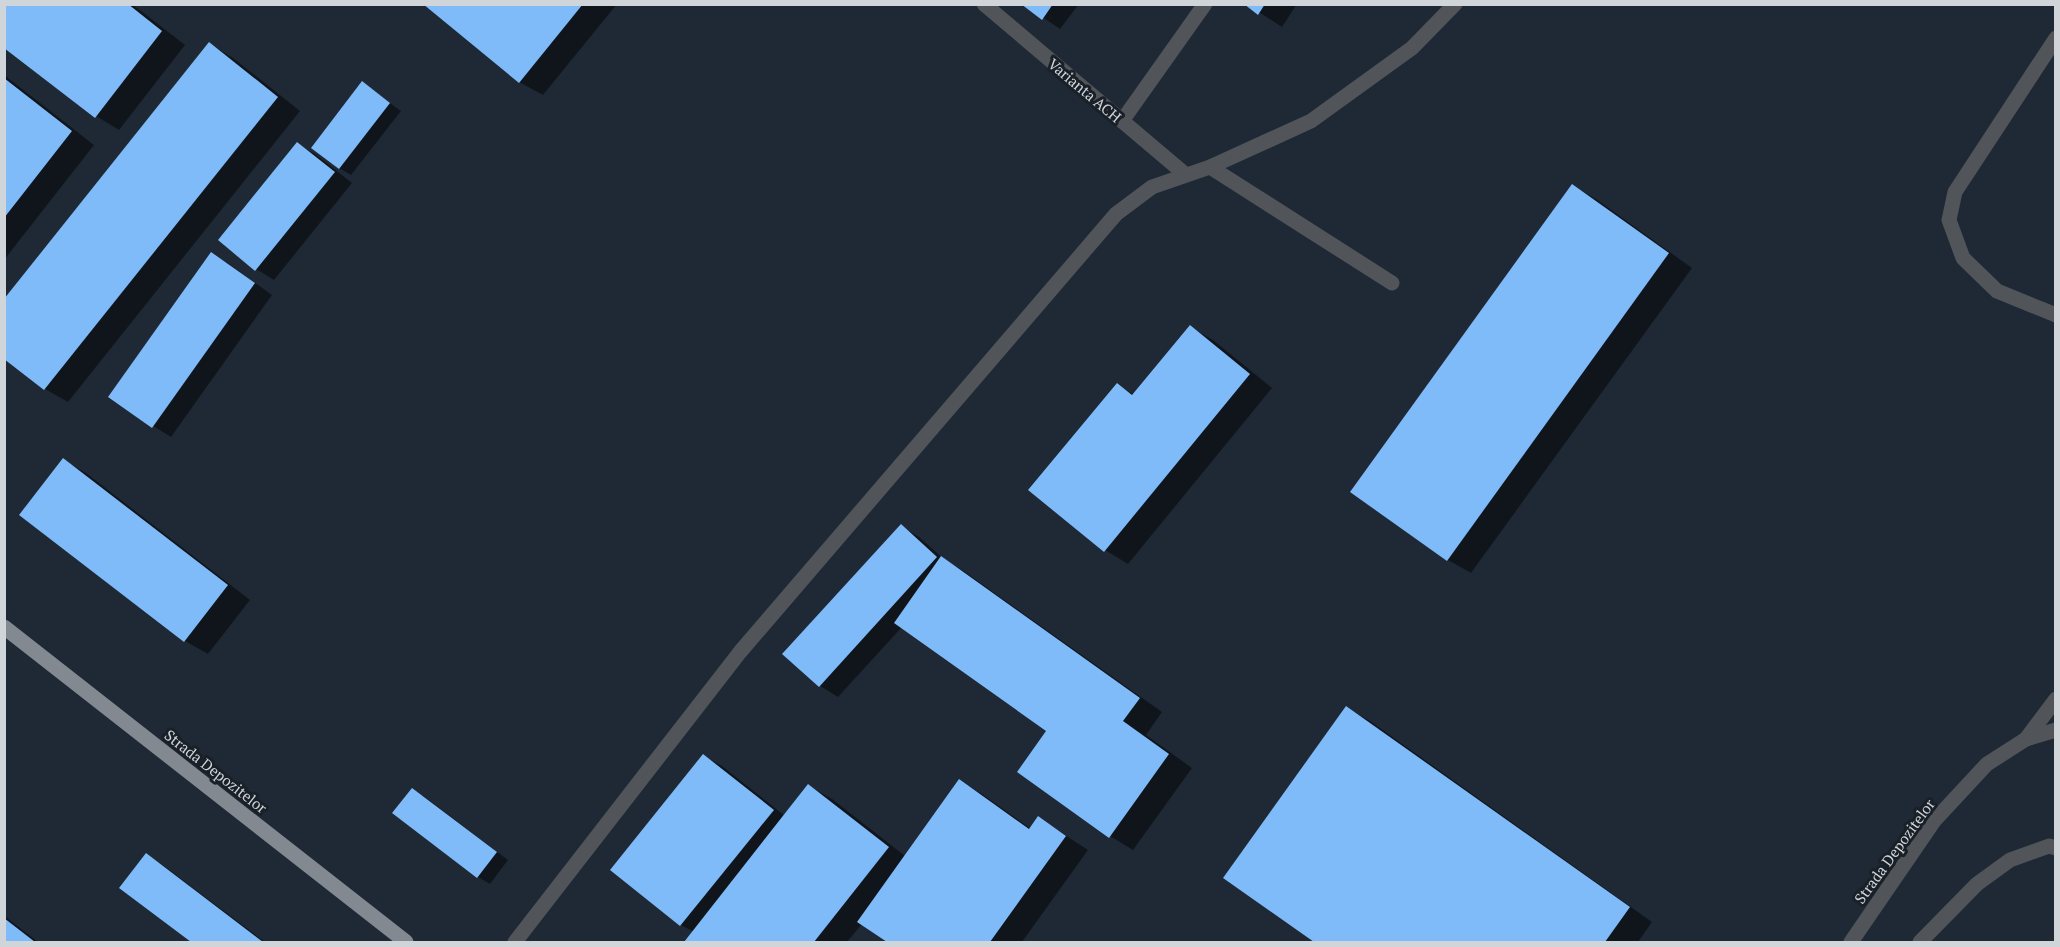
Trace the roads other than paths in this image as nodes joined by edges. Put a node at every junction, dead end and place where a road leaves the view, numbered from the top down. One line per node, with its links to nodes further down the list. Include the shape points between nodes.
1 (984, 4): 5 (street, Varianta ACH)
2 (1205, 4): 5 (street)
3 (1455, 4): 6 (street, via 1412,48 1311,121)
4 (2055, 38): 9 (street, via 1955,192 1949,220 1963,258 1997,291)
5 (1122, 121): 7 (street, Varianta ACH)
6 (1210, 167): 7 (street); 8 (street)
7 (1186, 176): 16 (street, via 1152,187 1116,214 740,652)
8 (1392, 283)
9 (2055, 315)
10 (4, 627): 15 (main road, Strada Depozitelor)
11 (2055, 699): 13 (street, Strada Depozitelor)
12 (2055, 730): 13 (street, Strada Depozitelor)
13 (2026, 739): 17 (street, Strada Depozitelor, via 1987,764 1934,821)
14 (2055, 848): 18 (street, via 2049,846 2010,860 1977,884)
15 (406, 942)
16 (515, 942)
17 (1851, 942)
18 (1920, 942)

